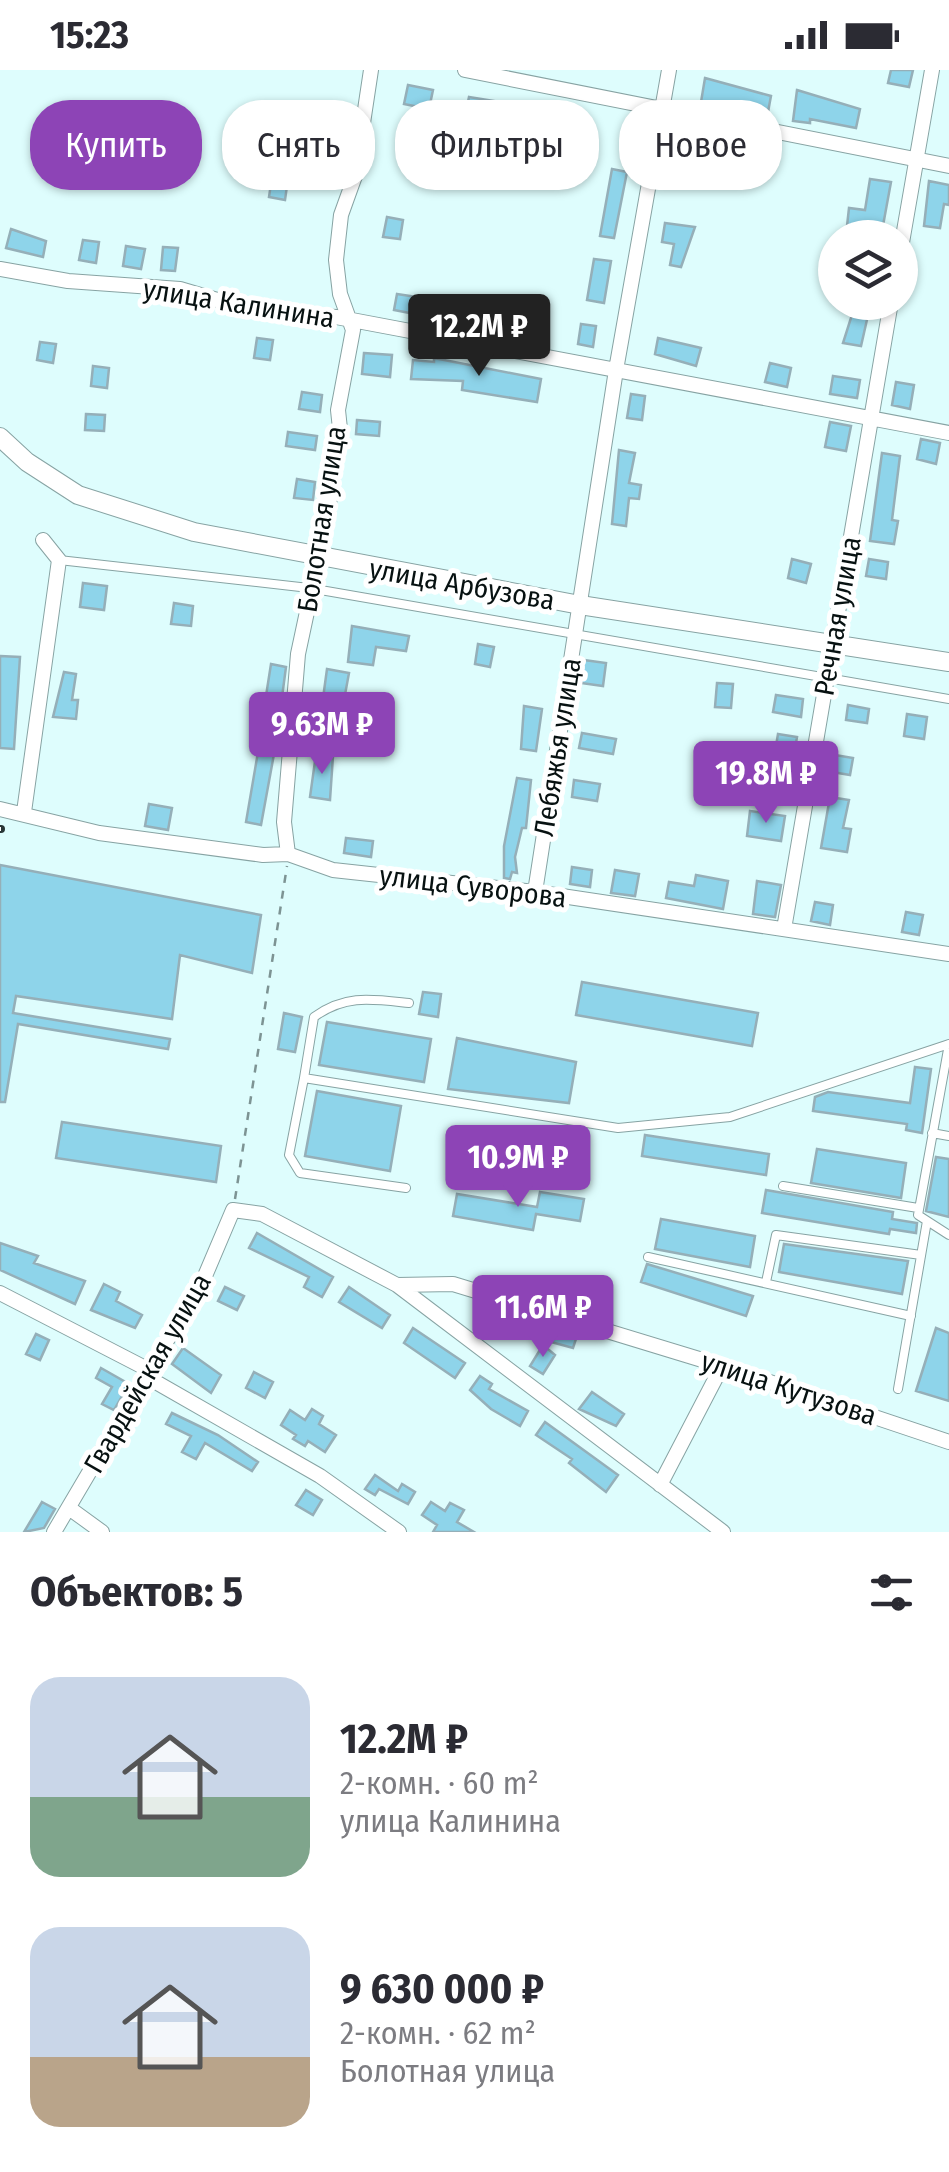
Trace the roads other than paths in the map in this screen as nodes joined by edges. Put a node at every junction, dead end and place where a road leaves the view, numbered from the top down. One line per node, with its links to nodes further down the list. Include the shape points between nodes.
1 (371, 70): 13 (street, Болотная улица, via 336,260)
2 (464, 70): 6 (street)
3 (669, 70): 5 (street, Лебяжья улица)
4 (932, 70): 8 (street)
5 (664, 100)
6 (619, 101)
7 (782, 133): 8 (street)
8 (918, 160): 9 (street); 11 (street)
9 (949, 166)
10 (649, 190): 15 (street, Лебяжья улица)
11 (907, 220)
12 (0, 269): 13 (street, улица Калинина, via 180,289 251,310)
13 (352, 320): 15 (street, улица Калинина); 20 (street, Болотная улица, via 336,462)
14 (888, 320): 16 (street, Речная улица)
15 (616, 370): 16 (street, улица Калинина); 23 (street, Лебяжья улица)
16 (869, 418): 17 (street, улица Калинина); 25 (street, Речная улица)
17 (949, 434)
18 (0, 437): 20 (street, улица Арбузова, via 78,496 134,516)
19 (43, 540): 21 (street)
20 (316, 558): 22 (street, Болотная улица); 23 (street, улица Арбузова)
21 (60, 560): 22 (lane); 30 (street)
22 (310, 588): 24 (lane); 31 (street, Болотная улица, via 290,730)
23 (580, 605): 24 (street, Лебяжья улица); 25 (street, улица Арбузова)
24 (575, 632): 27 (lane); 32 (street, Лебяжья улица)
25 (833, 644): 26 (street, улица Арбузова); 27 (street, Речная улица)
26 (949, 662)
27 (826, 678): 28 (lane); 33 (street, Речная улица)
28 (949, 699)
29 (0, 809): 30 (street, улица Суворова)
30 (24, 812): 31 (street, улица Суворова, via 99,833)
31 (288, 854): 32 (street, улица Суворова, via 332,870)
32 (535, 892): 33 (street, улица Суворова)
33 (784, 929): 34 (street, улица Суворова)
34 (949, 954)
35 (409, 1002): 37 (lane, via 334,1002 314,1017)
36 (949, 1044): 37 (lane, via 730,1117 618,1128); 38 (lane)
37 (304, 1078): 41 (lane, via 289,1155 300,1174)
38 (932, 1133): 39 (lane); 42 (lane)
39 (949, 1136)
40 (783, 1186): 42 (lane)
41 (406, 1188)
42 (918, 1208): 43 (lane)
43 (927, 1222): 44 (lane); 45 (lane)
44 (949, 1235)
45 (921, 1255): 47 (lane, via 776,1235); 50 (lane)
46 (648, 1256): 47 (lane)
47 (766, 1282): 50 (lane)
48 (397, 1285): 51 (street, улица Кутузова, via 453,1284); 52 (street, Гвардейская улица, via 262,1214 233,1210 205,1276); 55 (street)
49 (0, 1292): 52 (street)
50 (910, 1316): 53 (lane)
51 (722, 1366): 54 (street, улица Кутузова); 55 (street)
52 (149, 1374): 56 (street, Гвардейская улица); 59 (street, via 320,1476)
53 (898, 1389)
54 (949, 1442)
55 (660, 1484): 60 (street)
56 (69, 1508): 57 (street, Гвардейская улица); 58 (street)
57 (54, 1532)
58 (102, 1532)
59 (399, 1532)
60 (723, 1532)

